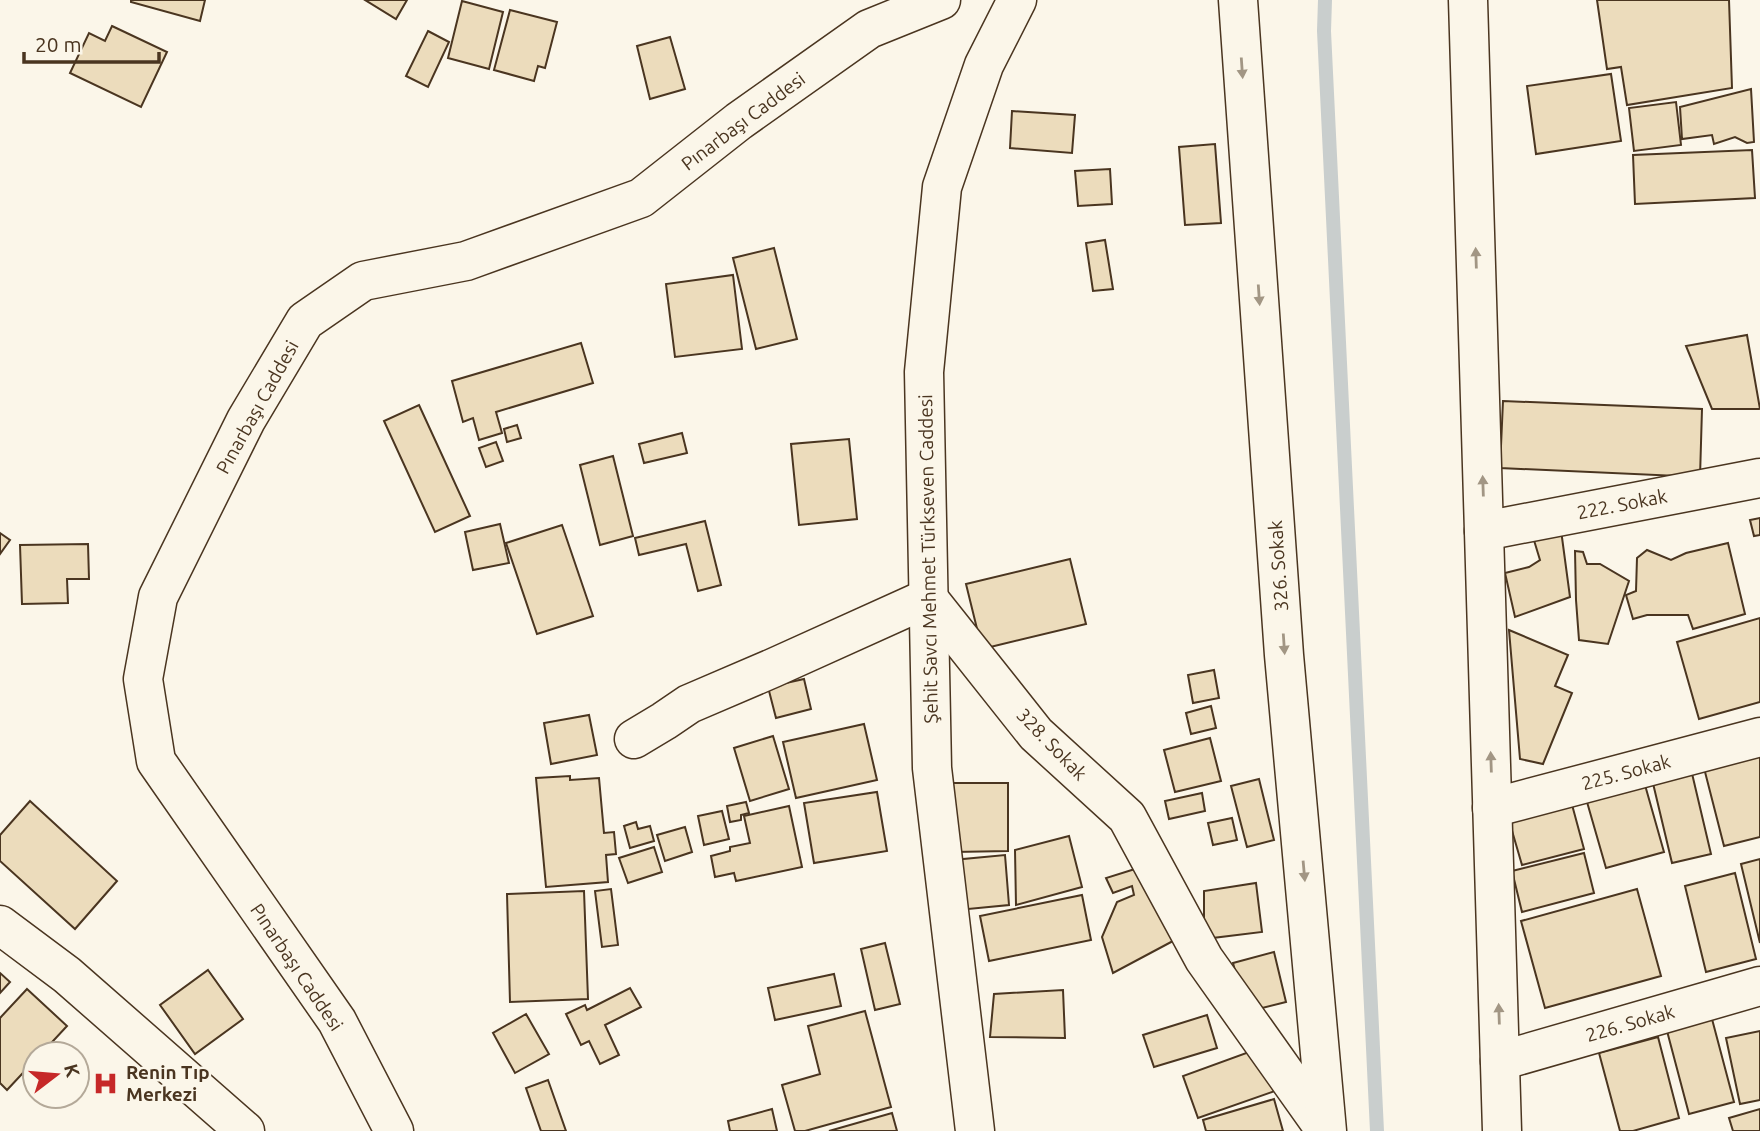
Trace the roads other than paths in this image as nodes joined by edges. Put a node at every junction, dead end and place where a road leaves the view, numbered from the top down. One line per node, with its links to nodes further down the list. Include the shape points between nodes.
1 (940, 0): 15 (street, Pınarbaşı Caddesi, via 869,29 640,198 466,261 363,281 305,321 246,420 158,597 143,679 156,761 337,1021)
2 (1017, 0): 7 (street, Şehit Savcı Mehmet Türkseven Caddesi, via 984,65 943,187 924,372)
3 (1238, 0): 17 (street, 326. Sokak, one-way to 17, via 1284,655)
4 (1468, 0): 6 (street, one-way to 4)
5 (1760, 478): 6 (street, 222. Sokak)
6 (1484, 531): 10 (street, one-way to 6)
7 (928, 598): 9 (street, via 689,704); 16 (street, Şehit Savcı Mehmet Türkseven Caddesi, via 932,768); 17 (street, 328. Sokak, via 1036,734 1127,817 1204,959)
8 (1760, 737): 10 (street, 225. Sokak)
9 (634, 739)
10 (1492, 808): 13 (street, one-way to 10)
11 (0, 925): 14 (street, via 67,975)
12 (1760, 986): 13 (street, 226. Sokak)
13 (1500, 1061): 18 (street)
14 (245, 1131)
15 (394, 1131)
16 (975, 1131)
17 (1326, 1131)
18 (1502, 1131)

